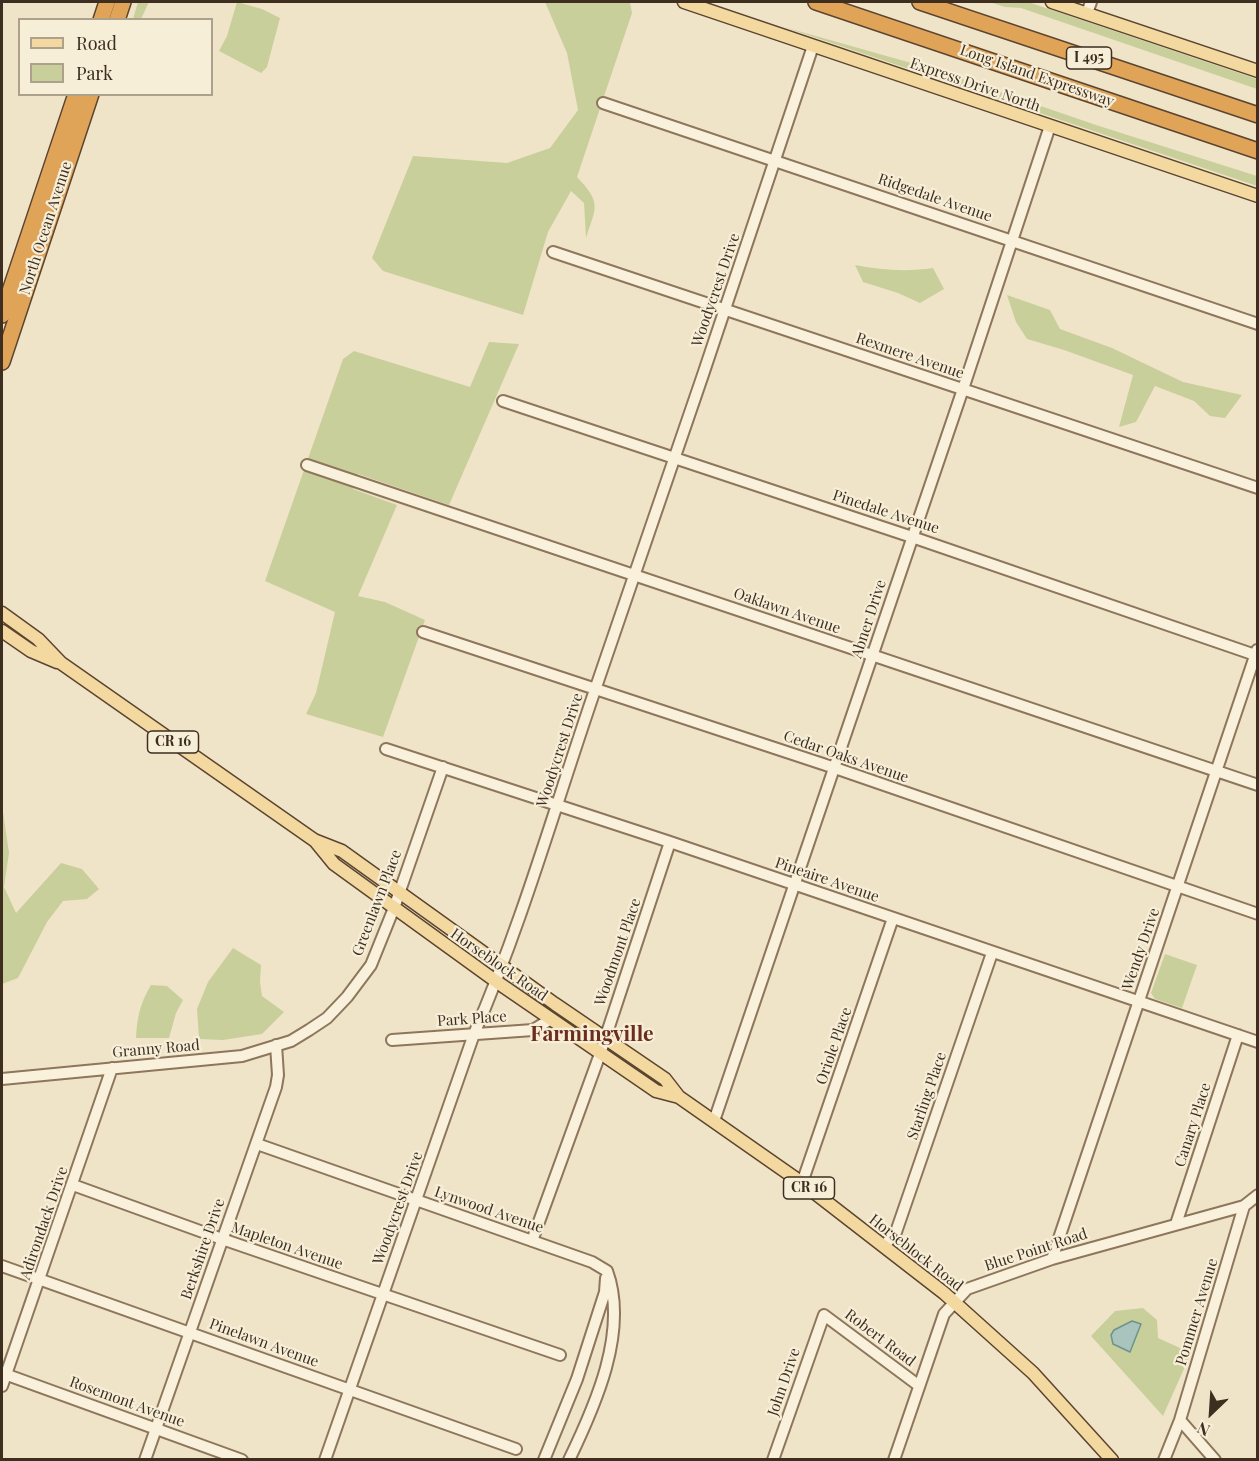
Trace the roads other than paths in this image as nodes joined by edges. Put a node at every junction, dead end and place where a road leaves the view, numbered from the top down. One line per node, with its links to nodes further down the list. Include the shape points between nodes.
1 (106, 2): 10 (highway)
2 (123, 2): 11 (highway)
3 (684, 2): 12 (main road, Express Drive North)
4 (808, 2): 9 (highway)
5 (816, 2): 9 (highway, Long Island Expressway / I 495)
6 (921, 2): 17 (highway, I 495)
7 (1052, 2): 8 (main road)
8 (1089, 7): 13 (main road)
9 (837, 9): 19 (highway, Long Island Expressway / I 495)
10 (101, 18)
11 (118, 18)
12 (813, 46): 18 (main road, Express Drive North); 20 (street, Woodycrest Drive)
13 (1257, 71)
14 (75, 96): 25 (highway, North Ocean Avenue)
15 (90, 96): 27 (highway, North Ocean Avenue)
16 (603, 103): 20 (street, Ridgedale Avenue)
17 (1257, 115)
18 (1050, 126): 21 (main road, Express Drive North); 22 (street, Abner Drive)
19 (1257, 151)
20 (775, 160): 22 (street, Ridgedale Avenue); 24 (street, Woodycrest Drive)
21 (1257, 196)
22 (1012, 240): 26 (street, Ridgedale Avenue); 28 (street, Abner Drive)
23 (554, 252): 24 (street, Rexmere Avenue)
24 (726, 309): 28 (street, Rexmere Avenue); 30 (street, Woodycrest Drive)
25 (2, 315)
26 (1257, 324)
27 (2, 362)
28 (963, 389): 32 (street, Rexmere Avenue); 33 (street, Abner Drive)
29 (503, 401): 30 (street, Pinedale Avenue)
30 (675, 459): 33 (street, Pinedale Avenue); 34 (street, Woodycrest Drive)
31 (307, 465): 34 (street, Oaklawn Avenue)
32 (1257, 488)
33 (912, 537): 38 (street, Pinedale Avenue); 39 (street, Abner Drive)
34 (636, 576): 39 (street, Oaklawn Avenue); 41 (street, Woodycrest Drive)
35 (2, 614): 40 (main road, Horseblock Road / CR 16, via 38,639)
36 (2, 631): 40 (main road, Horseblock Road / CR 16, via 30,651)
37 (423, 632): 41 (street, Cedar Oaks Avenue)
38 (1257, 654): 45 (street, Wendy Drive)
39 (873, 655): 44 (street, Abner Drive); 45 (street, Oaklawn Avenue)
40 (61, 663): 48 (main road, Horseblock Road / CR 16)
41 (595, 690): 44 (street, Cedar Oaks Avenue); 47 (street, Woodycrest Drive)
42 (386, 749): 43 (street, Pineaire Avenue)
43 (443, 767): 47 (street, Pineaire Avenue); 52 (street, Greenlawn Place)
44 (835, 768): 50 (street, Abner Drive); 51 (street, Cedar Oaks Avenue)
45 (1216, 771): 46 (street, Oaklawn Avenue); 51 (street, Wendy Drive)
46 (1257, 785)
47 (559, 805): 49 (street, Pineaire Avenue); 57 (street, Woodycrest Drive)
48 (314, 840): 52 (main road, Horseblock Road / CR 16, via 342,851); 53 (main road, Horseblock Road / CR 16, via 334,864)
49 (670, 842): 50 (street, Pineaire Avenue); 64 (street, Woodmont Place)
50 (795, 885): 55 (street, Pineaire Avenue); 72 (street, Abner Drive)
51 (1179, 886): 54 (street, Cedar Oaks Avenue); 59 (street, Wendy Drive)
52 (399, 893): 53 (street, Greenlawn Place); 57 (main road, Horseblock Road / CR 16)
53 (394, 908): 58 (main road, Horseblock Road / CR 16); 61 (street, Greenlawn Place, via 371,964 347,997)
54 (1257, 914)
55 (893, 918): 56 (street, Pineaire Avenue); 74 (street, Oriole Place)
56 (992, 952): 59 (street, Pineaire Avenue); 82 (street, Starling Place, via 896,1232)
57 (502, 966): 58 (street, Woodycrest Drive); 64 (main road, Horseblock Road / CR 16)
58 (497, 982): 60 (main road, Horseblock Road / CR 16); 62 (street, Woodycrest Drive)
59 (1138, 1000): 63 (street, Pineaire Avenue); 83 (street, Wendy Drive)
60 (551, 1019): 62 (street, Park Place, via 533,1030); 68 (main road, Horseblock Road / CR 16)
61 (309, 1030): 67 (street, Granny Road)
62 (474, 1034): 65 (street, Park Place); 77 (street, Woodycrest Drive)
63 (1238, 1035): 66 (street, Pineaire Avenue); 79 (street, Canary Place)
64 (605, 1039): 68 (street, Woodmont Place); 71 (main road, Horseblock Road / CR 16, via 665,1079)
65 (392, 1040)
66 (1257, 1042)
67 (276, 1045): 69 (street, Granny Road, via 242,1056); 73 (street, Berkshire Drive, via 278,1075)
68 (600, 1054): 71 (main road, Horseblock Road / CR 16, via 656,1091); 81 (street, Woodmont Place)
69 (112, 1068): 70 (street, Granny Road); 75 (street, Adirondack Drive)
70 (2, 1079)
71 (679, 1097): 72 (main road, Horseblock Road / CR 16)
72 (714, 1120): 74 (main road, Horseblock Road / CR 16)
73 (257, 1144): 77 (street, Lynwood Avenue); 80 (street, Berkshire Drive)
74 (802, 1183): 82 (main road, Horseblock Road / CR 16)
75 (73, 1185): 80 (street, Mapleton Avenue); 86 (street, Adirondack Drive)
76 (1257, 1195): 78 (street, Blue Point Road)
77 (417, 1201): 81 (street, Lynwood Avenue); 87 (street, Woodycrest Drive)
78 (1244, 1206): 79 (street, Blue Point Road); 96 (street, Pommer Avenue)
79 (1176, 1224): 83 (street, Blue Point Road)
80 (222, 1239): 87 (street, Mapleton Avenue); 90 (street, Berkshire Drive)
81 (532, 1241): 85 (street, Lynwood Avenue)
82 (884, 1246): 88 (main road, Horseblock Road / CR 16)
83 (1052, 1259): 88 (street, Blue Point Road, via 967,1289)
84 (2, 1266): 86 (street, Pinelawn Avenue)
85 (607, 1271): 102 (street, via 605,1292 577,1379); 103 (street, via 614,1297 613,1329 600,1388)
86 (39, 1280): 90 (street, Pinelawn Avenue); 92 (street, Adirondack Drive)
87 (383, 1295): 91 (street, Mapleton Avenue); 95 (street, Woodycrest Drive)
88 (954, 1302): 94 (street, Blue Point Road, via 944,1314); 106 (main road, Horseblock Road / CR 16, via 1033,1373)
89 (824, 1315): 94 (street, Robert Road); 104 (street, John Drive)
90 (190, 1332): 95 (street, Pinelawn Avenue); 97 (street, Berkshire Drive)
91 (560, 1355)
92 (4, 1374): 93 (street, Adirondack Drive); 97 (street, Rosemont Avenue)
93 (2, 1386)
94 (918, 1386): 105 (street, Blue Point Road)
95 (350, 1391): 98 (street, Pinelawn Avenue); 101 (street, Woodycrest Drive)
96 (1180, 1420): 107 (street, Pommer Avenue); 108 (street)
97 (156, 1428): 99 (street, Berkshire Drive); 100 (street, Rosemont Avenue)
98 (516, 1449)
99 (145, 1460)
100 (242, 1460)
101 (325, 1460)
102 (544, 1460)
103 (569, 1460)
104 (773, 1460)
105 (894, 1460)
106 (1112, 1460)
107 (1164, 1460)
108 (1215, 1460)

